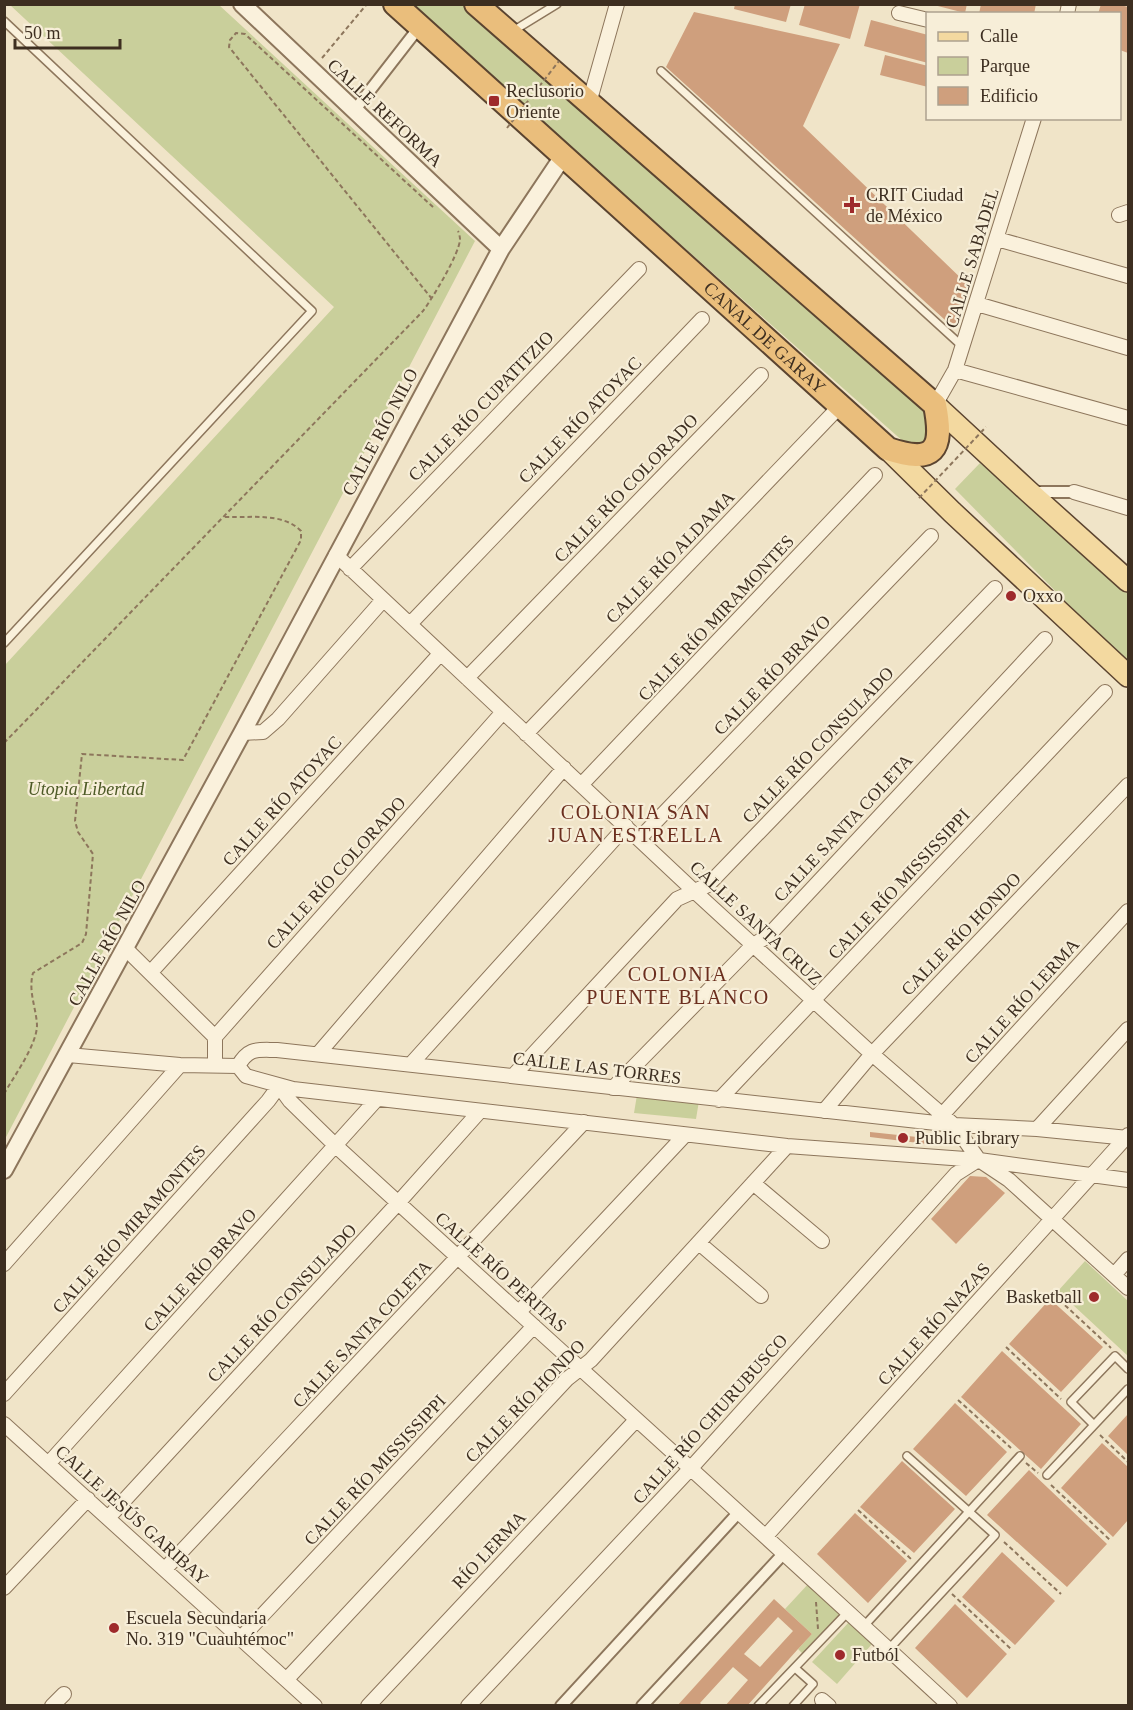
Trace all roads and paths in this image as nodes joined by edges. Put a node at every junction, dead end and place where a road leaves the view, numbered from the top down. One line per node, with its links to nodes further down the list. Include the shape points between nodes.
1 (242, 4): 14 (street, CALLE REFORMA)
2 (367, 4): 14 (path)
3 (395, 4): 10 (highway, CANAL DE GARAY)
4 (476, 4): 11 (highway)
5 (557, 4): 11 (lane)
6 (617, 4): 15 (street)
7 (899, 13): 8 (street)
8 (926, 20)
9 (4, 21): 52 (lane, via 312,311)
10 (420, 26): 16 (street); 19 (highway, CANAL DE GARAY)
11 (509, 34): 15 (highway)
12 (559, 62): 18 (path, bridge)
13 (661, 70): 29 (lane)
14 (312, 71): 16 (street, CALLE REFORMA)
15 (589, 103): 34 (highway)
16 (354, 111): 23 (street, CALLE REFORMA)
17 (1034, 120): 22 (street, CALLE SABADEL)
18 (507, 128)
19 (564, 155): 23 (street, CALLE RÍO NILO); 33 (highway, CANAL DE GARAY)
20 (433, 208): 26 (path, via 245,34 237,33 230,40 229,47)
21 (459, 231): 26 (path, via 457,249)
22 (997, 240): 25 (street); 27 (street, CALLE SABADEL)
23 (501, 249): 45 (street, CALLE RÍO NILO)
24 (639, 269): 46 (street, CALLE RÍO CUPATITZIO)
25 (1128, 276)
26 (432, 299): 43 (path)
27 (977, 304): 29 (street, CALLE SABADEL); 30 (street)
28 (702, 319): 50 (street, CALLE RÍO ATOYAC)
29 (963, 347): 31 (street, CALLE SABADEL)
30 (1128, 348)
31 (955, 370): 34 (street, CALLE SABADEL); 35 (street)
32 (761, 375): 55 (street, CALLE RÍO COLORADO)
33 (840, 405): 37 (highway, CANAL DE GARAY); 59 (street, CALLE RÍO ALDAMA)
34 (935, 405): 37 (highway, via 939,439 932,451 919,457); 39 (main road)
35 (1128, 418)
36 (986, 427): 41 (path, bridge)
37 (888, 449): 54 (main road, CANAL DE GARAY)
38 (875, 476): 62 (street, CALLE RÍO MIRAMONTES)
39 (1029, 492): 40 (street); 47 (main road)
40 (1074, 492): 42 (street)
41 (919, 498)
42 (1128, 508)
43 (224, 517): 60 (path); 84 (path, via 284,520 301,531 301,540 183,760 82,754 75,821 93,854 86,934 82,943 33,973 30,983 37,1026 34,1039)
44 (931, 536): 65 (street, CALLE RÍO BRAVO)
45 (336, 555): 46 (street, CALLE SANTA CRUZ); 58 (street, CALLE RÍO NILO)
46 (350, 569): 49 (street, CALLE SANTA CRUZ)
47 (1128, 581)
48 (995, 588): 66 (street, CALLE RÍO CONSULADO, via 708,885)
49 (383, 600): 50 (street, CALLE SANTA CRUZ); 58 (street, via 278,719 263,732)
50 (410, 624): 53 (street, CALLE SANTA CRUZ)
51 (1045, 639): 68 (street, CALLE SANTA COLETA, via 768,936)
52 (4, 643)
53 (440, 654): 55 (street, CALLE SANTA CRUZ); 70 (street, CALLE RÍO ATOYAC)
54 (1128, 676)
55 (467, 678): 57 (street, CALLE SANTA CRUZ)
56 (1105, 692): 71 (street, CALLE RÍO MISSISSIPPI)
57 (503, 712): 59 (street, CALLE SANTA CRUZ); 73 (street, CALLE RÍO COLORADO)
58 (242, 733): 69 (street, CALLE RÍO NILO)
59 (526, 734): 61 (street, CALLE SANTA CRUZ)
60 (4, 743)
61 (564, 768): 62 (street, CALLE SANTA CRUZ); 74 (street)
62 (582, 784): 64 (street, CALLE SANTA CRUZ)
63 (1128, 785): 75 (street, CALLE RÍO HONDO)
64 (626, 826): 65 (street, CALLE SANTA CRUZ); 77 (street)
65 (639, 839): 66 (street, CALLE SANTA CRUZ)
66 (693, 890): 68 (street, CALLE SANTA CRUZ); 81 (street, CALLE RÍO CONSULADO, via 677,899)
67 (1128, 911): 89 (street, CALLE RÍO LERMA)
68 (753, 945): 71 (street, CALLE SANTA CRUZ); 83 (street, CALLE SANTA COLETA)
69 (126, 949): 70 (street); 76 (street, CALLE RÍO NILO)
70 (151, 972): 73 (street)
71 (814, 1001): 75 (street, CALLE SANTA CRUZ); 86 (street, CALLE RÍO MISSISSIPPI)
72 (1128, 1029): 92 (street)
73 (215, 1037): 79 (street)
74 (318, 1054): 77 (street, CALLE LAS TORRES); 80 (street, CALLE LAS TORRES, via 254,1050)
75 (872, 1054): 88 (street, CALLE RÍO HONDO); 89 (street, CALLE SANTA CRUZ)
76 (68, 1055): 78 (street); 98 (street, CALLE RÍO NILO)
77 (411, 1064): 81 (street, CALLE LAS TORRES)
78 (180, 1065): 79 (street); 108 (street)
79 (215, 1065): 80 (street)
80 (237, 1066): 82 (street, via 246,1077)
81 (513, 1076): 83 (street, CALLE LAS TORRES)
82 (279, 1086): 85 (street); 95 (street, CALLE RÍO PERITAS); 120 (street, CALLE RÍO MIRAMONTES)
83 (613, 1088): 86 (street, CALLE LAS TORRES)
84 (4, 1094)
85 (377, 1099): 87 (street); 95 (street, CALLE RÍO BRAVO)
86 (719, 1100): 88 (street, CALLE LAS TORRES)
87 (480, 1111): 90 (street); 102 (street, CALLE RÍO CONSULADO)
88 (824, 1111): 91 (street, CALLE LAS TORRES)
89 (942, 1116): 91 (street, CALLE SANTA CRUZ)
90 (584, 1122): 93 (street); 106 (street, CALLE SANTA COLETA)
91 (954, 1125): 92 (street, CALLE LAS TORRES); 97 (street, CALLE SANTA CRUZ)
92 (1036, 1130): 94 (street, CALLE LAS TORRES)
93 (685, 1135): 96 (street); 113 (street)
94 (1128, 1137): 99 (street, CALLE RÍO NAZAS)
95 (336, 1146): 102 (street, CALLE RÍO PERITAS); 129 (street, CALLE RÍO BRAVO)
96 (787, 1146): 97 (street); 101 (street, CALLE RÍO HONDO)
97 (979, 1160): 99 (street); 103 (street, CALLE SANTA CRUZ, via 1009,1180); 130 (street, CALLE RÍO CHURUBUSCO, via 956,1174)
98 (4, 1170)
99 (1091, 1176): 100 (street); 103 (street, CALLE RÍO NAZAS)
100 (1128, 1180)
101 (753, 1183): 104 (street); 105 (street, CALLE RÍO HONDO)
102 (398, 1203): 106 (street, CALLE RÍO PERITAS); 136 (street, CALLE RÍO CONSULADO)
103 (1052, 1219): 109 (street, CALLE SANTA CRUZ); 138 (street, CALLE RÍO NAZAS)
104 (822, 1241)
105 (699, 1243): 112 (street); 117 (street, CALLE RÍO HONDO)
106 (459, 1257): 113 (street, CALLE RÍO PERITAS); 142 (street, CALLE SANTA COLETA)
107 (1128, 1259): 109 (street)
108 (4, 1264)
109 (1114, 1275): 110 (street, CALLE SANTA CRUZ)
110 (1128, 1288)
111 (1054, 1295): 116 (path)
112 (761, 1296)
113 (519, 1312): 114 (street, CALLE RÍO PERITAS)
114 (534, 1326): 117 (street, CALLE RÍO PERITAS); 149 (street, CALLE RÍO MISSISSIPPI)
115 (1006, 1347): 122 (path)
116 (1114, 1350)
117 (580, 1368): 123 (street, CALLE RÍO PERITAS); 154 (street, CALLE RÍO HONDO)
118 (1128, 1369): 124 (lane, via 1115,1356 1071,1402)
119 (1128, 1389): 124 (lane)
120 (4, 1394)
121 (958, 1400): 127 (path)
122 (1066, 1404)
123 (636, 1420): 130 (street, CALLE RÍO PERITAS); 158 (street, RÍO LERMA)
124 (1093, 1426): 128 (path); 131 (lane)
125 (6, 1427): 129 (street, CALLE JESÚS GARIBAY)
126 (907, 1456): 135 (lane)
127 (1020, 1456): 135 (lane); 139 (path)
128 (1128, 1462)
129 (49, 1463): 132 (street, CALLE JESÚS GARIBAY)
130 (691, 1468): 134 (street, CALLE RÍO PERITAS); 159 (street, CALLE RÍO CHURUBUSCO)
131 (1047, 1475)
132 (87, 1499): 136 (street, CALLE JESÚS GARIBAY); 144 (street)
133 (858, 1510): 141 (path)
134 (739, 1512): 138 (street, CALLE RÍO PERITAS); 160 (street)
135 (969, 1512): 137 (lane); 141 (lane)
136 (108, 1518): 142 (street, CALLE JESÚS GARIBAY)
137 (995, 1534): 145 (lane); 146 (path)
138 (766, 1536): 140 (street, CALLE RÍO PERITAS)
139 (1110, 1540)
140 (784, 1553): 143 (street, CALLE RÍO PERITAS); 161 (street)
141 (919, 1566): 148 (lane)
142 (166, 1568): 149 (street, CALLE JESÚS GARIBAY)
143 (815, 1581): 147 (street, CALLE RÍO PERITAS); 150 (path)
144 (4, 1588)
145 (945, 1588): 151 (lane); 152 (path)
146 (1061, 1594)
147 (848, 1612): 148 (street, CALLE RÍO PERITAS); 150 (lane)
148 (864, 1626): 151 (street, CALLE RÍO PERITAS)
149 (242, 1638): 154 (street, CALLE JESÚS GARIBAY)
150 (819, 1642): 153 (lane)
151 (889, 1649): 164 (street, CALLE RÍO PERITAS)
152 (1011, 1649)
153 (795, 1668): 162 (lane); 163 (lane, via 813,1684)
154 (287, 1680): 156 (street, CALLE JESÚS GARIBAY)
155 (64, 1694): 157 (street)
156 (312, 1704)
157 (52, 1706)
158 (368, 1706)
159 (468, 1706)
160 (561, 1706)
161 (642, 1706)
162 (758, 1706)
163 (794, 1706)
164 (950, 1706)

